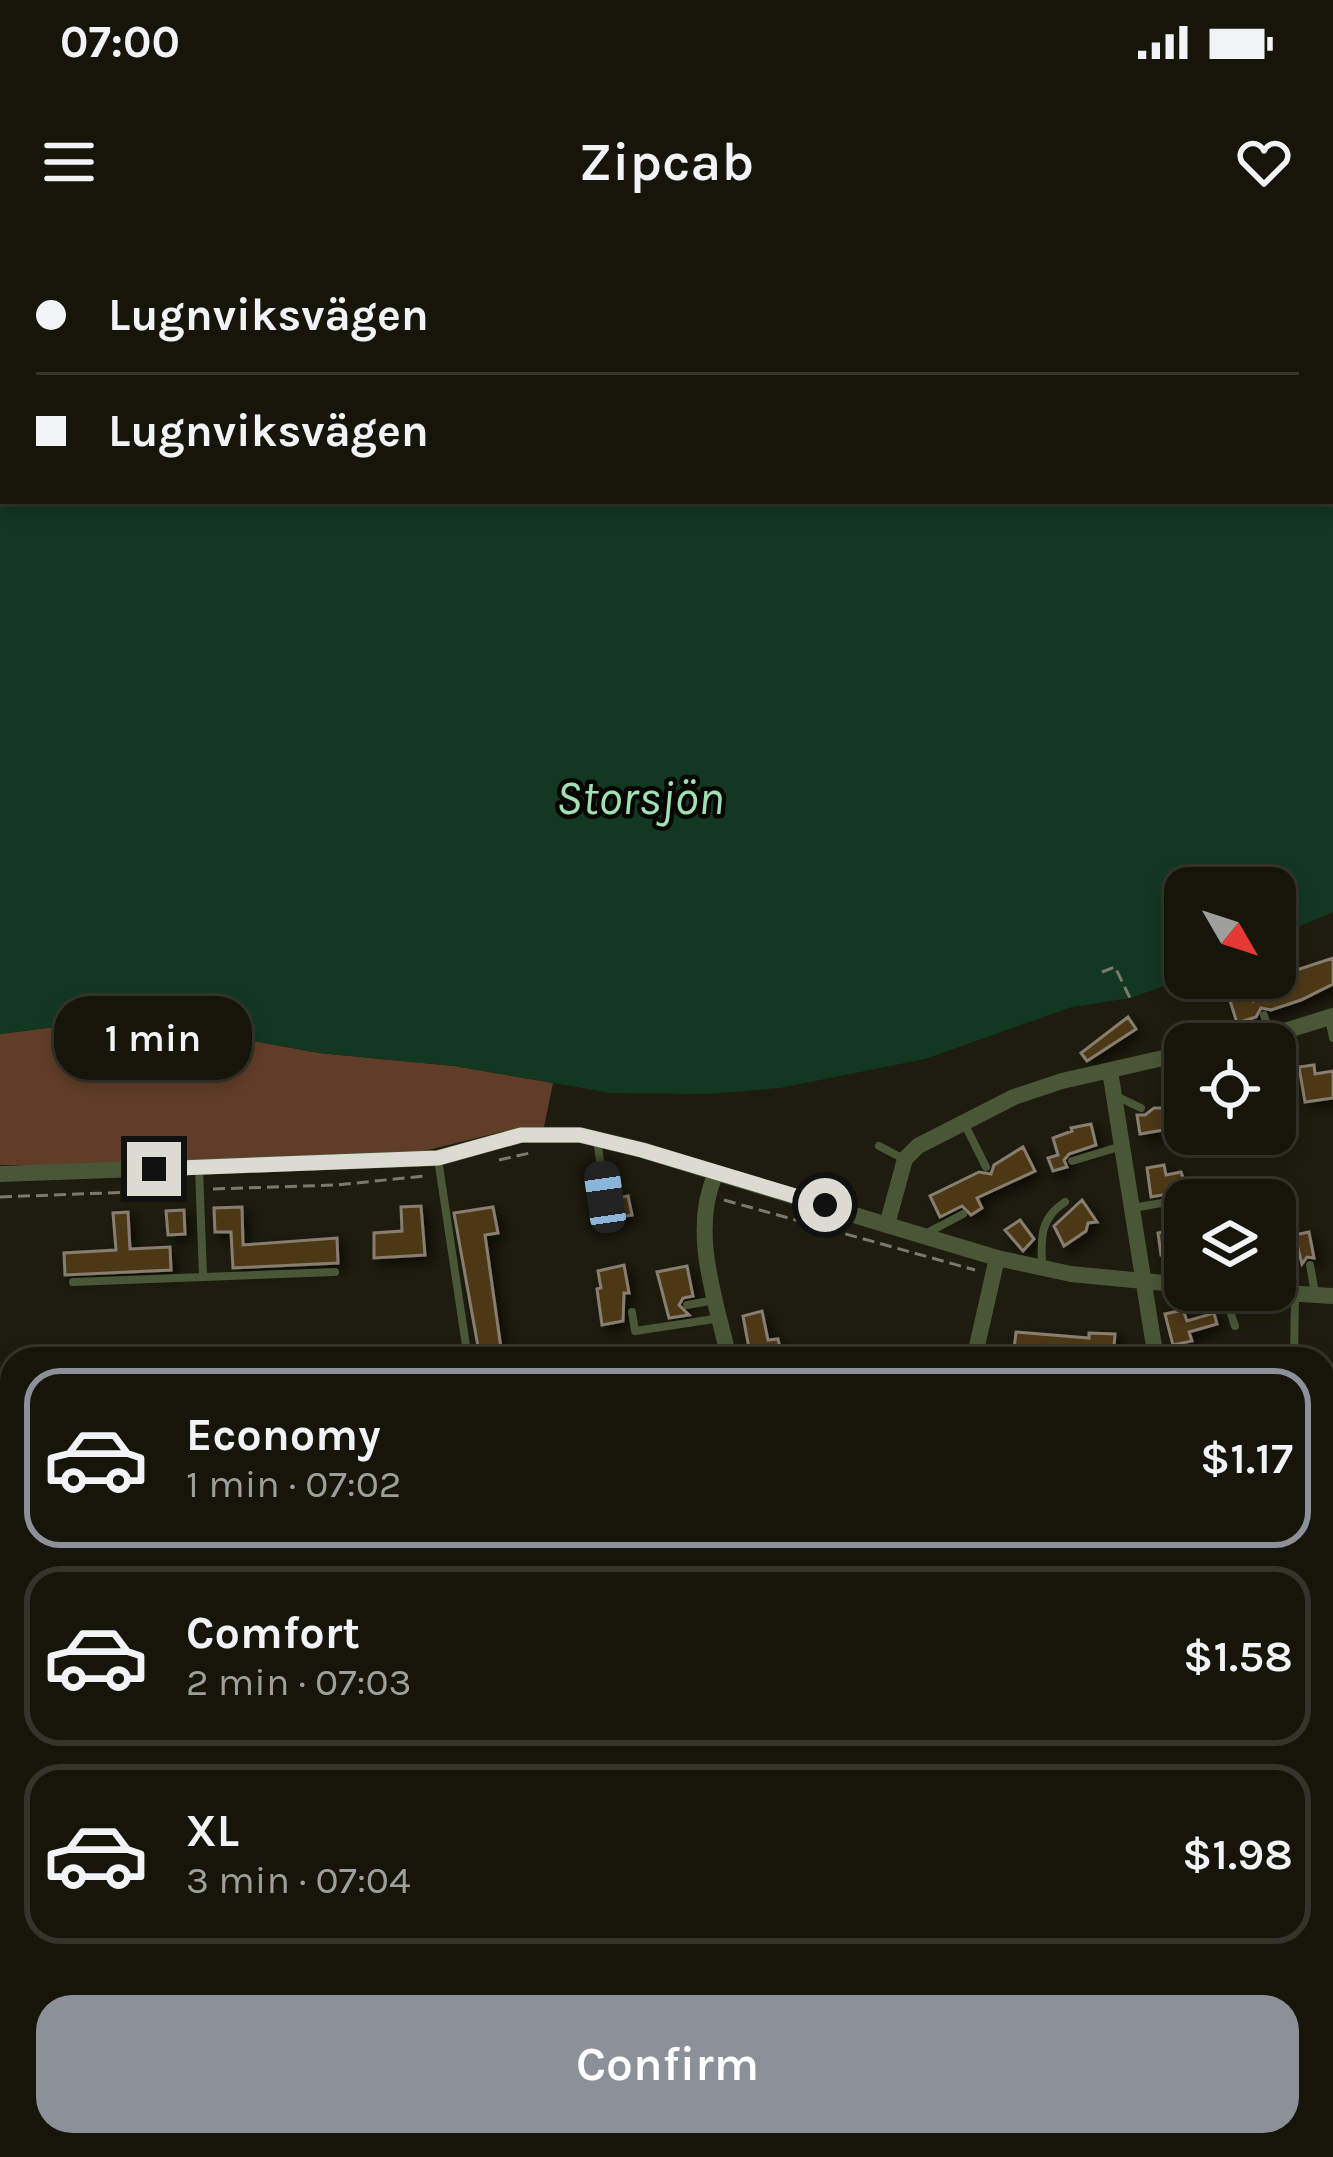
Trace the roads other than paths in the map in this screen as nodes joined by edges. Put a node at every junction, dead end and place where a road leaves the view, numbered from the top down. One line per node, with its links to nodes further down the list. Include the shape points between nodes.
1 (1264, 1015): 3 (lane)
2 (1331, 1017): 4 (street); 5 (lane)
3 (1266, 1023)
4 (1296, 1028)
5 (1333, 1038)
6 (1164, 1058): 7 (street)
7 (1110, 1072): 8 (street); 10 (street, via 1014,1096)
8 (1114, 1095): 9 (lane); 12 (street)
9 (1142, 1108)
10 (964, 1122): 14 (street); 17 (lane)
11 (597, 1139): 16 (street, via 521,1135); 20 (street); 21 (lane)
12 (1123, 1146): 15 (lane); 24 (street)
13 (879, 1147): 14 (lane)
14 (905, 1159): 26 (street)
15 (1072, 1160)
16 (439, 1165): 18 (street); 43 (lane)
17 (986, 1167)
18 (199, 1168): 19 (street); 32 (lane)
19 (0, 1174)
20 (716, 1175): 26 (street); 38 (street, via 701,1226)
21 (605, 1197)
22 (1065, 1202): 30 (lane, via 1045,1221)
23 (1164, 1203): 24 (lane)
24 (1133, 1208): 33 (street)
25 (963, 1214): 27 (lane)
26 (887, 1226): 27 (street)
27 (922, 1236): 29 (street)
28 (1310, 1265): 36 (lane)
29 (995, 1266): 30 (street); 45 (street)
30 (1042, 1268): 33 (street)
31 (335, 1272): 32 (lane)
32 (203, 1277): 34 (lane)
33 (1145, 1280): 35 (street); 46 (street)
34 (73, 1282)
35 (1164, 1282)
36 (1324, 1296)
37 (687, 1305): 38 (lane)
38 (719, 1309): 41 (lane, via 634,1331); 44 (street)
39 (1229, 1311): 42 (lane)
40 (1291, 1311): 47 (lane)
41 (632, 1312)
42 (1234, 1326)
43 (466, 1347)
44 (727, 1347)
45 (977, 1347)
46 (1154, 1347)
47 (1293, 1347)

